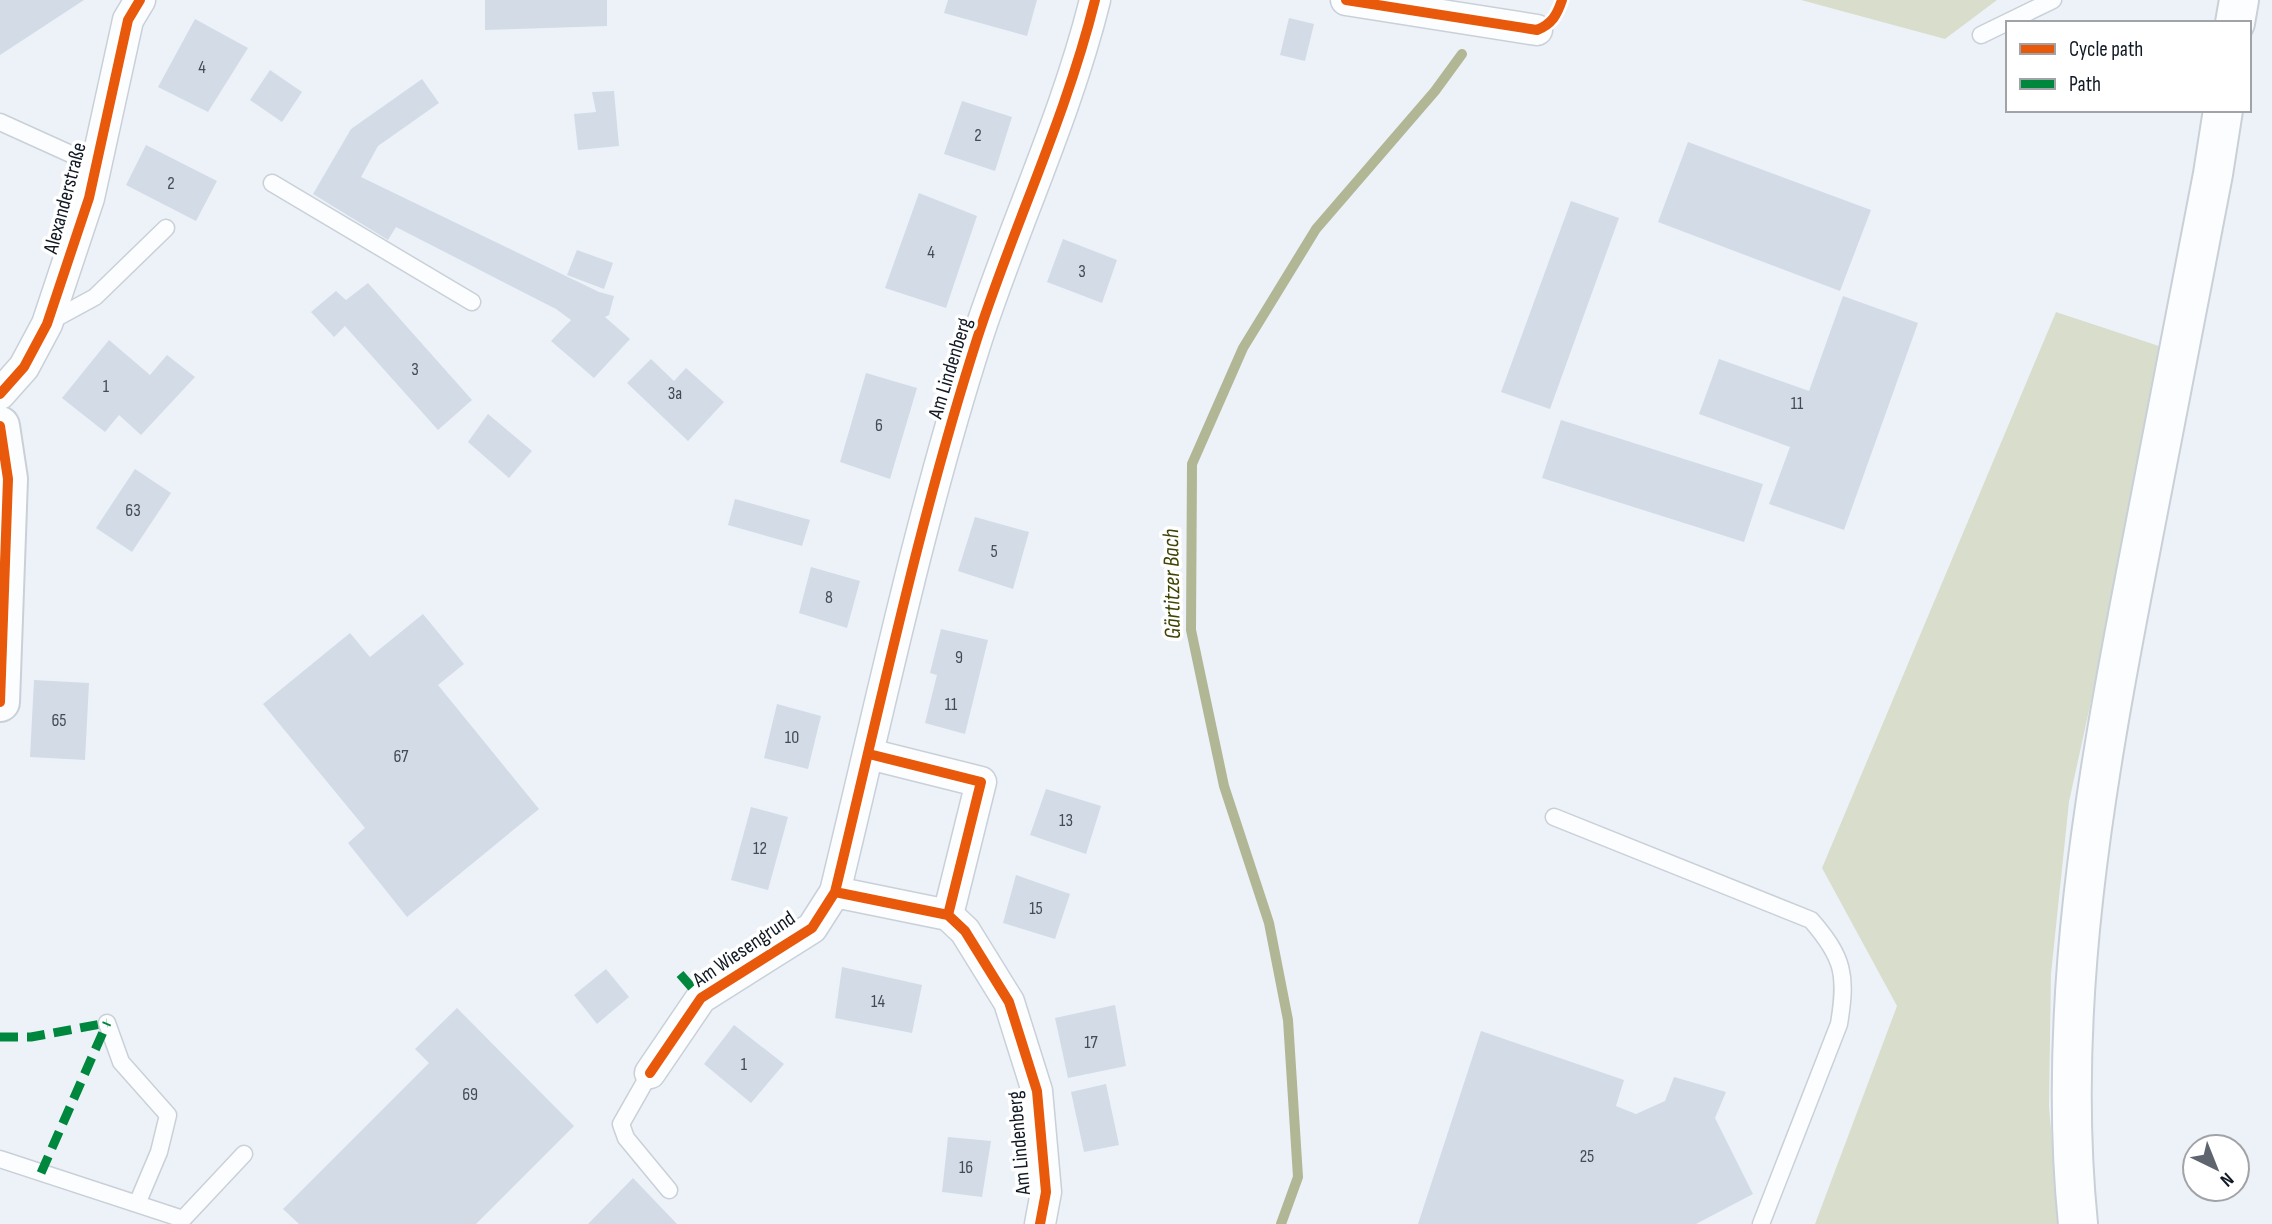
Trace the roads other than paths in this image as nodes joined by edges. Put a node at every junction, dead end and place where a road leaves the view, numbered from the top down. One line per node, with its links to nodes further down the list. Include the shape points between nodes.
1 (140, 0): 13 (street, Alexanderstraße, via 128,20)
2 (1095, 0): 21 (street, Am Lindenberg, via 1079,62 978,338 920,537)
3 (1346, 0): 9 (street)
4 (2053, 0): 6 (lane)
5 (2239, 0): 7 (main road)
6 (2010, 21)
7 (2235, 21)
8 (2006, 23): 10 (lane)
9 (1537, 30)
10 (1981, 35)
11 (2223, 112): 33 (main road, via 2102,755 2085,886 2073,1037)
12 (0, 122): 13 (lane)
13 (95, 165): 17 (street, Alexanderstraße, via 89,198)
14 (272, 183): 16 (lane)
15 (166, 228): 17 (lane, via 95,297)
16 (472, 302)
17 (47, 324): 18 (street, Alexanderstraße, via 24,367)
18 (0, 394)
19 (2, 444): 20 (main road, via 8,479)
20 (0, 702)
21 (869, 754): 23 (street, Am Lindenberg); 24 (street, via 981,782)
22 (1554, 817): 32 (lane, via 1811,920 1833,946 1842,970 1844,995 1839,1024)
23 (835, 892): 24 (street); 26 (street, Am Wiesengrund, via 812,928 701,998)
24 (948, 915): 31 (street, Am Lindenberg, via 965,931 1009,1002 1037,1091 1046,1192)
25 (107, 1023): 30 (lane, via 121,1062 168,1115 159,1152)
26 (650, 1073): 29 (lane, via 621,1124 626,1138)
27 (244, 1154): 30 (lane, via 183,1219)
28 (0, 1159): 30 (lane)
29 (670, 1191)
30 (137, 1204)
31 (1040, 1224)
32 (1761, 1224)
33 (2078, 1224)

